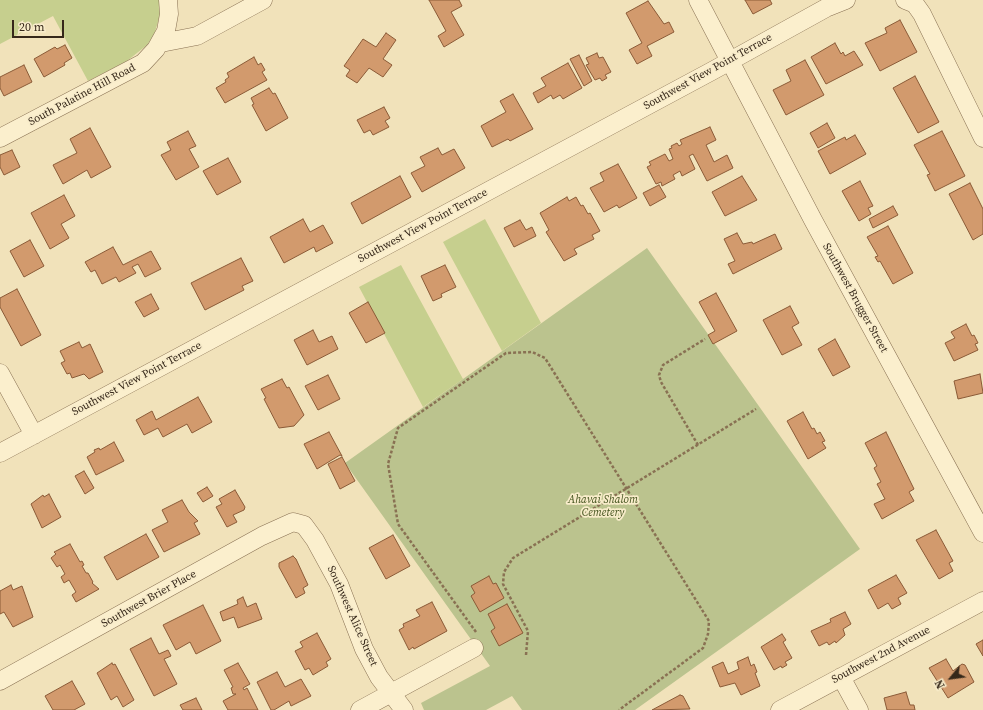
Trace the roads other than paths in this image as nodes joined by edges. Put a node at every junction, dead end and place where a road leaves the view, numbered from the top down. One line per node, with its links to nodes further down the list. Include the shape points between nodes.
1 (168, 0): 6 (street, South Palatine Hill Road, via 168,23)
2 (263, 0): 6 (street, via 197,36)
3 (698, 0): 7 (street, Southwest Brugger Street)
4 (846, 0): 7 (street, Southwest View Point Terrace, via 826,8)
5 (906, 0): 9 (street, via 914,4 922,14)
6 (161, 43): 8 (street, South Palatine Hill Road, via 143,63 133,69)
7 (730, 60): 11 (street, Southwest View Point Terrace); 14 (street, Southwest Brugger Street, via 813,220)
8 (0, 138)
9 (983, 138)
10 (0, 373): 11 (street)
11 (34, 435): 12 (street, Southwest View Point Terrace)
12 (0, 453)
13 (300, 523): 18 (street, Southwest Brier Place, via 293,522 262,536); 19 (street, Southwest Alice Street, via 308,529 339,584 364,649)
14 (983, 533)
15 (983, 600): 17 (street, Southwest 2nd Avenue)
16 (477, 643): 19 (street)
17 (841, 677): 22 (street, Southwest 2nd Avenue); 23 (street)
18 (0, 681)
19 (391, 694): 20 (street); 21 (street, Southwest Alice Street)
20 (360, 710)
21 (404, 710)
22 (780, 710)
23 (859, 710)

